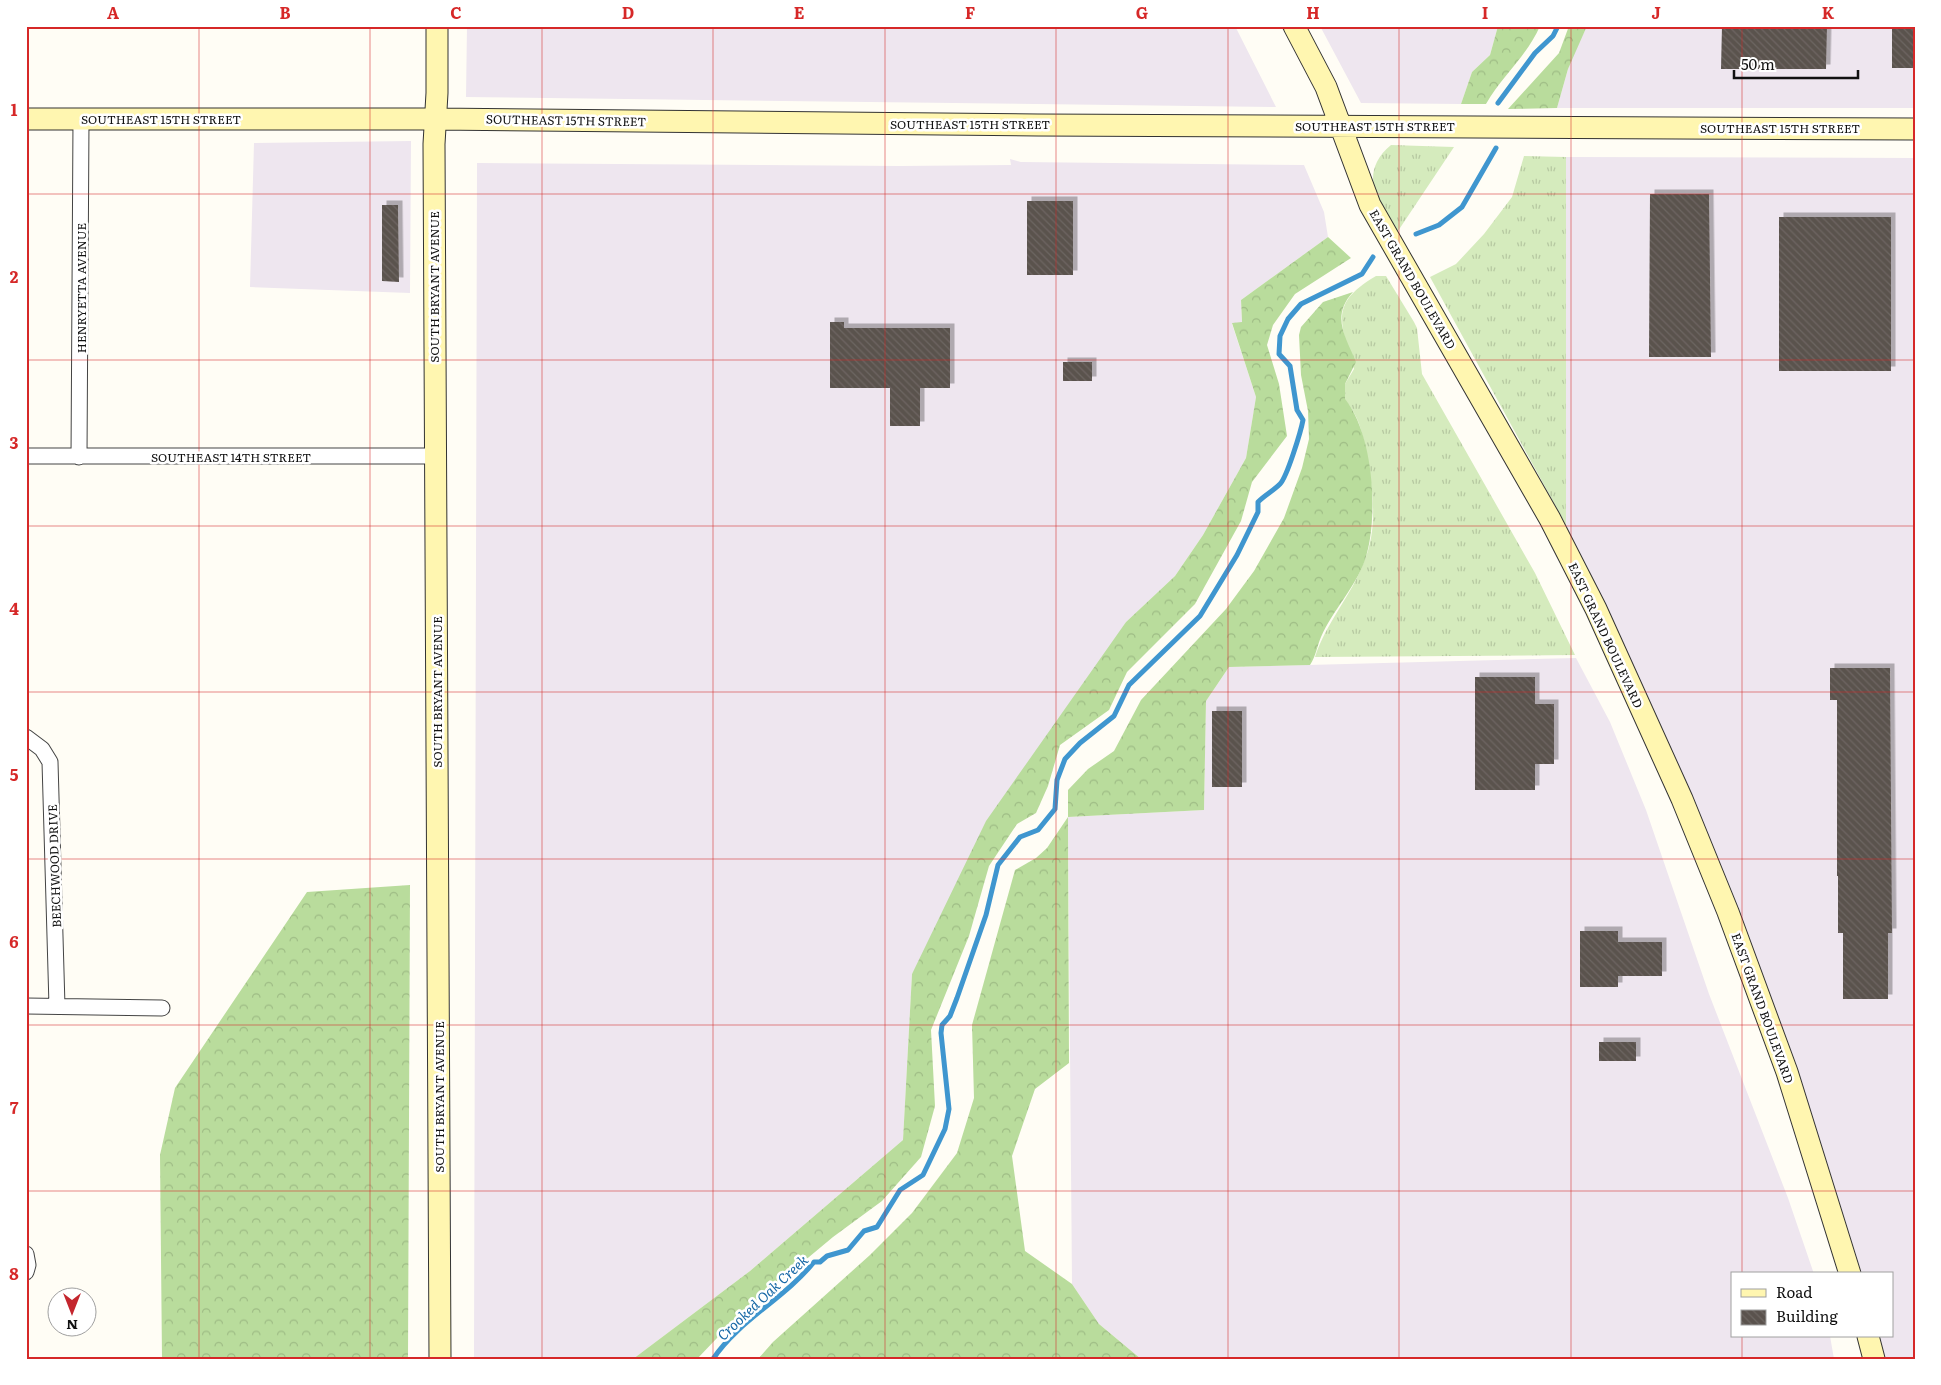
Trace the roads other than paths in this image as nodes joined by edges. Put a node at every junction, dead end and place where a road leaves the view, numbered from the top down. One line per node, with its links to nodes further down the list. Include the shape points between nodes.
1 (437, 26): 4 (street, SOUTH BRYANT AVENUE)
2 (1294, 26): 6 (street, EAST GRAND BOULEVARD, via 1326,87)
3 (26, 119): 5 (street, SOUTHEAST 15TH STREET)
4 (436, 119): 5 (street, SOUTHEAST 15TH STREET); 6 (street, SOUTHEAST 15TH STREET); 9 (street, SOUTH BRYANT AVENUE)
5 (81, 120): 10 (street, HENRYETTA AVENUE)
6 (1341, 126): 7 (street, SOUTHEAST 15TH STREET); 17 (street, EAST GRAND BOULEVARD, via 1370,205 1550,519 1596,609 1682,799 1787,1072)
7 (1915, 129)
8 (26, 456): 10 (street, SOUTHEAST 14TH STREET)
9 (435, 456): 10 (street, SOUTHEAST 14TH STREET); 19 (street, SOUTH BRYANT AVENUE)
10 (79, 457)
11 (26, 737): 13 (street, BEECHWOOD DRIVE, via 42,749 50,762)
12 (26, 1006): 13 (street)
13 (57, 1006): 14 (street)
14 (162, 1008)
15 (26, 1254): 16 (street)
16 (26, 1272)
17 (1849, 1272)
18 (1869, 1338): 20 (street)
19 (440, 1359)
20 (1874, 1359)

